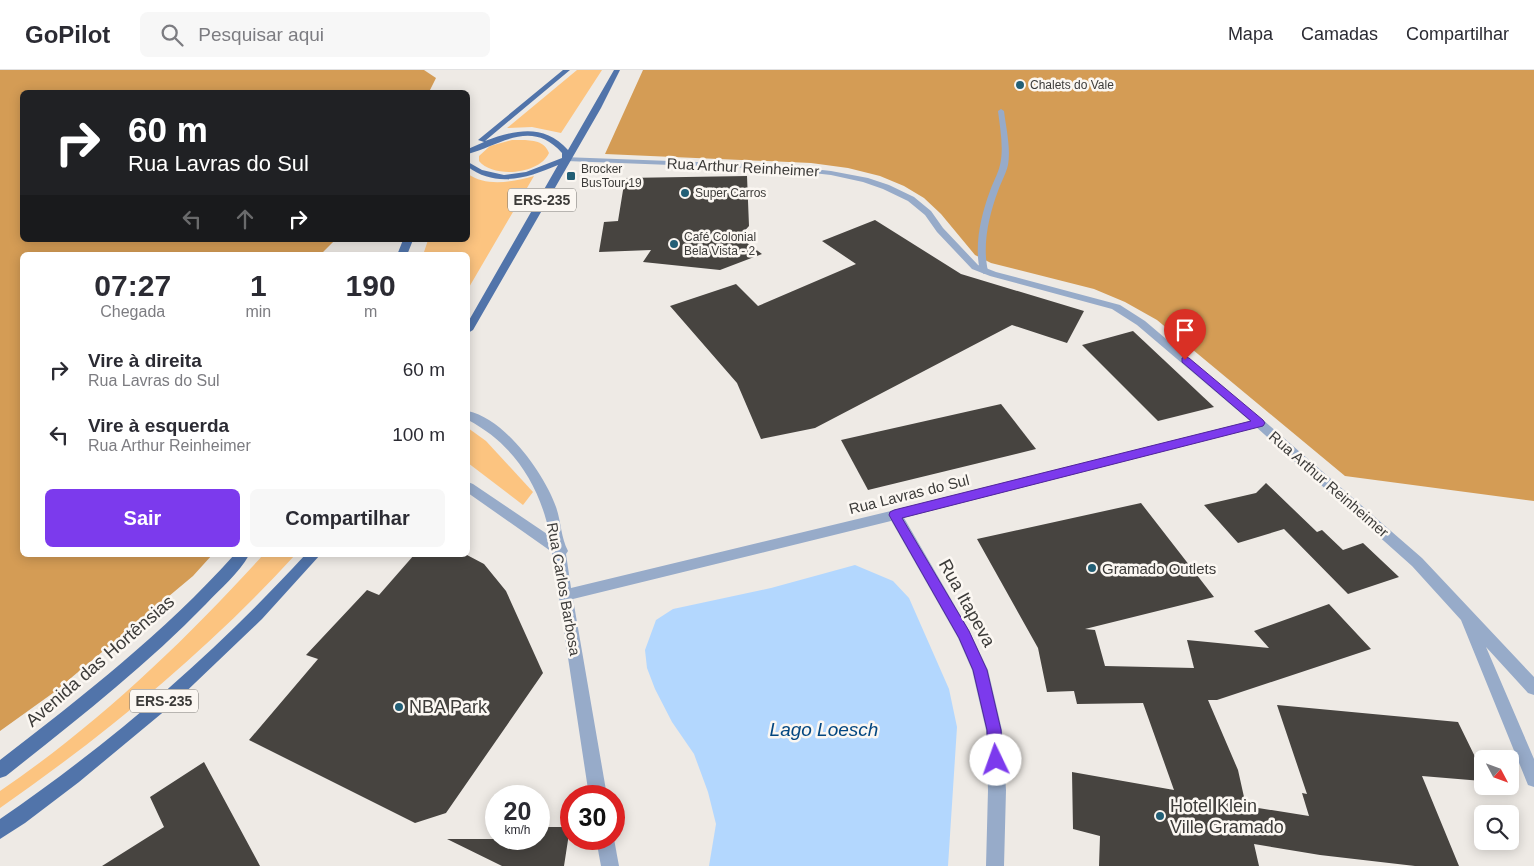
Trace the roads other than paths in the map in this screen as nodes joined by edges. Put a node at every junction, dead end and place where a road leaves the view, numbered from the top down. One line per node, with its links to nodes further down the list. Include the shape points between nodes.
1 (567, 70): 4 (main road)
2 (617, 70): 6 (main road, ERS-235)
3 (1000, 111): 8 (lane, via 1005,142 1003,167 983,238)
4 (470, 150)
5 (470, 151): 6 (main road, via 495,139 527,134 554,140 566,153)
6 (566, 159): 7 (main road, via 512,178 488,176); 8 (street, Rua Arthur Reinheimer, via 777,166 865,180 911,200 928,213 975,267); 9 (main road, ERS-235)
7 (470, 166)
8 (984, 271): 11 (street, Rua Arthur Reinheimer, via 1116,307 1141,322)
9 (470, 327)
10 (470, 416): 14 (street, Rua Carlos Barbosa, via 496,434 537,479 549,507)
11 (1259, 423): 13 (street, Rua Lavras do Sul); 18 (street, Rua Arthur Reinheimer, via 1417,562)
12 (470, 488): 14 (street)
13 (894, 515): 17 (street, Rua Lavras do Sul); 26 (street, Rua Itapeva, via 964,635 980,670 994,730 997,790)
14 (561, 551): 17 (street, Rua Carlos Barbosa)
15 (240, 557): 20 (main road, Avenida das Hortênsias / ERS-235, via 162,639)
16 (311, 557): 23 (main road, ERS-235, via 279,594 192,677 118,741)
17 (565, 595): 22 (street, Rua Carlos Barbosa)
18 (1464, 612): 19 (street, Rua Arthur Reinheimer); 21 (street)
19 (1534, 688)
20 (0, 770)
21 (1534, 779)
22 (596, 785)
23 (0, 830)
24 (607, 850): 25 (street)
25 (610, 866)
26 (995, 866)

